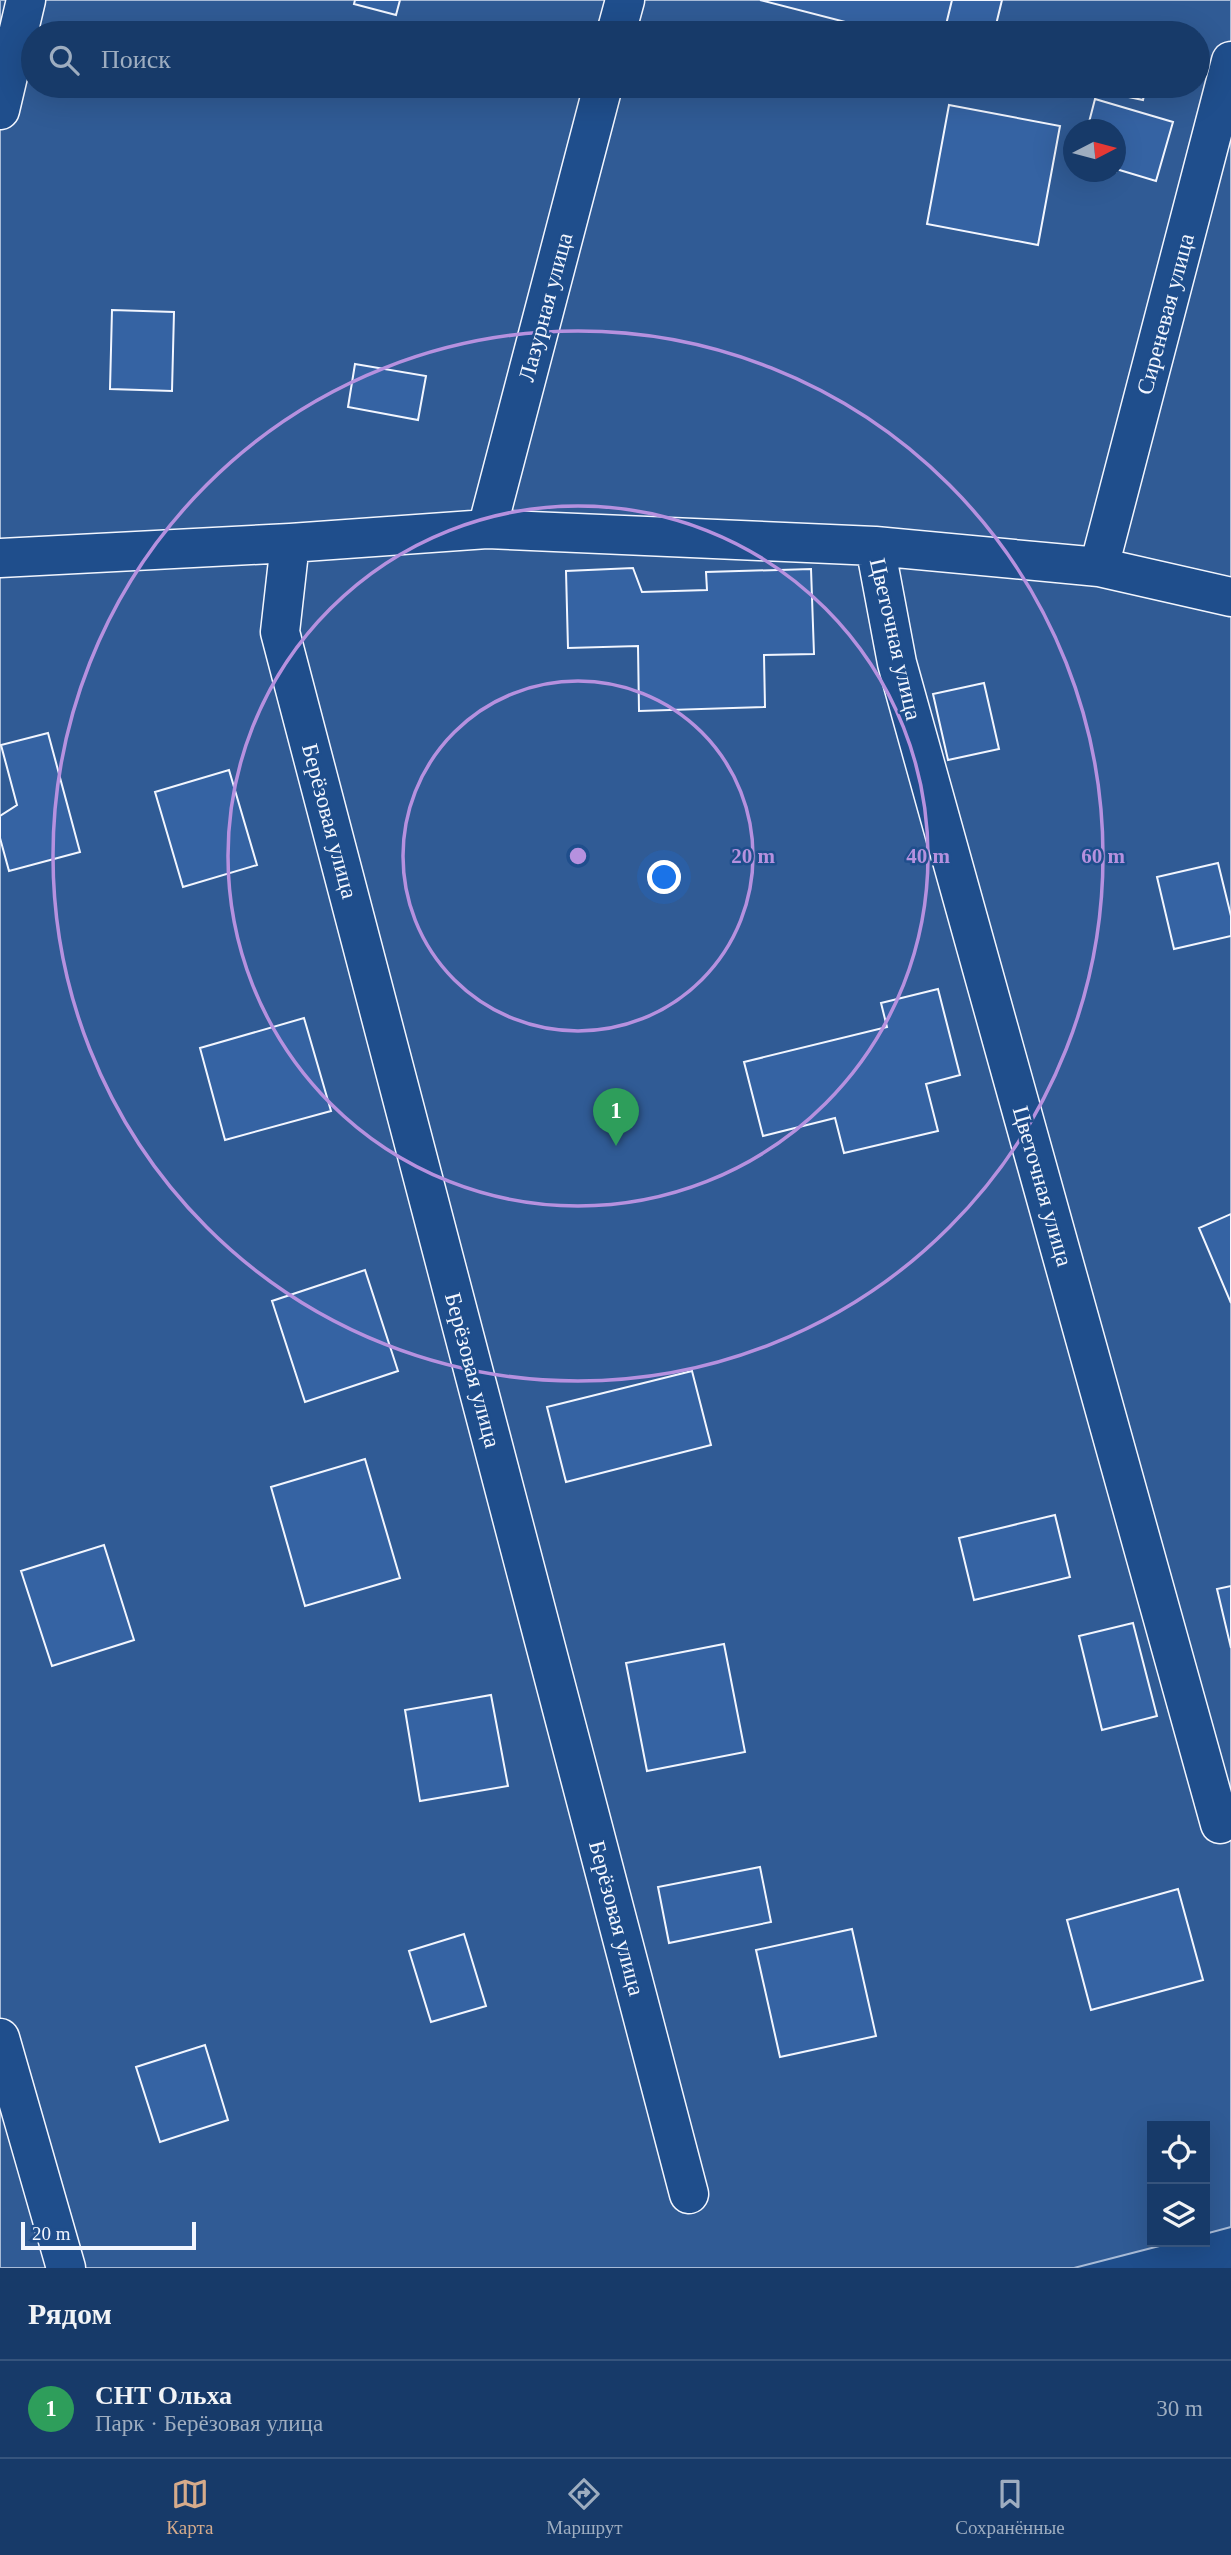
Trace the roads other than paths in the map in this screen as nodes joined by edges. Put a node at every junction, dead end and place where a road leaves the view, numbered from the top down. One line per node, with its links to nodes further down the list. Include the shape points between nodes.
1 (26, 0): 3 (street)
2 (625, 0): 5 (street)
3 (21, 21)
4 (21, 21): 8 (street)
5 (619, 21)
6 (1231, 61): 13 (street, Сиреневая улица)
7 (600, 98): 9 (street, Лазурная улица)
8 (0, 110)
9 (487, 529): 10 (street); 11 (street)
10 (290, 543): 12 (street); 17 (street, Берёзовая улица, via 281,632)
11 (875, 546): 13 (street); 15 (street, Цветочная улица, via 897,663)
12 (0, 558)
13 (1099, 567): 14 (street)
14 (1231, 597)
15 (1220, 1824)
16 (0, 2038): 18 (street)
17 (689, 2194)
18 (66, 2268)

